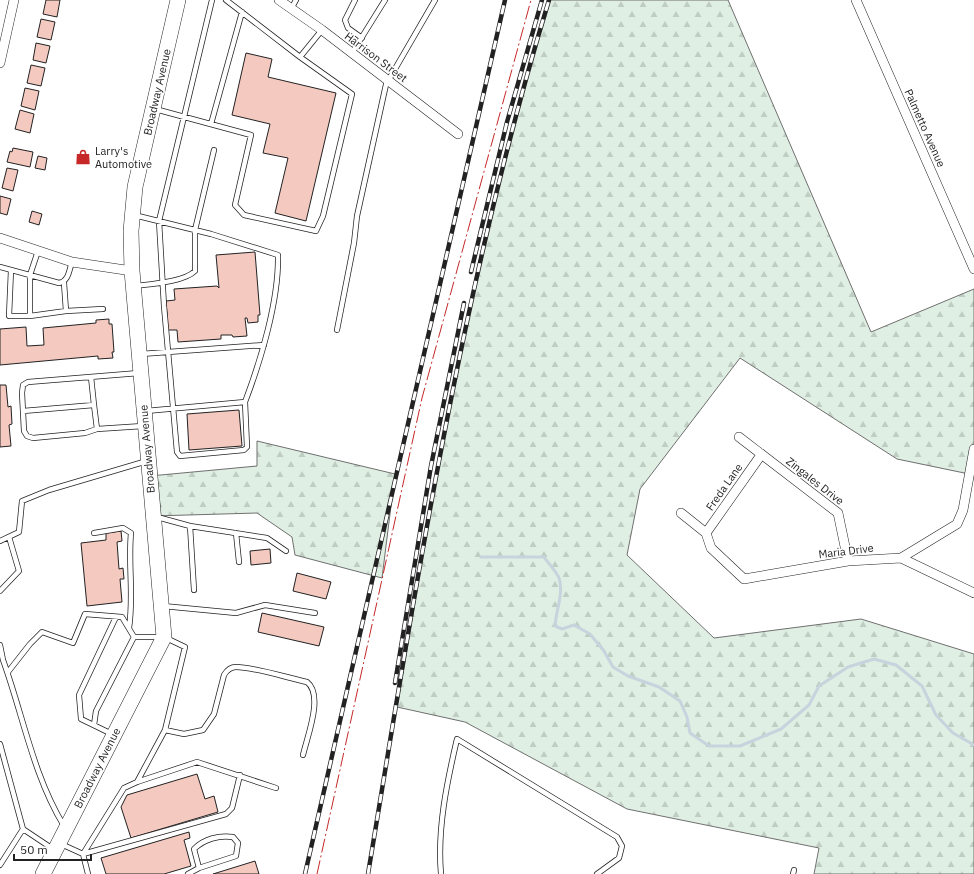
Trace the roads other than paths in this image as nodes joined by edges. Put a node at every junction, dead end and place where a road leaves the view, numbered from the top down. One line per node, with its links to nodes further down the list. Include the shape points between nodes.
1 (14, 0): 17 (street)
2 (178, 0): 19 (main road, Broadway Avenue)
3 (212, 0): 20 (lane)
4 (226, 0): 12 (lane)
5 (279, 0): 11 (street, Harrison Street)
6 (296, 0): 11 (lane)
7 (356, 0): 14 (lane, via 345,20 348,28)
8 (385, 0): 14 (lane)
9 (435, 0): 18 (lane)
10 (856, 0): 30 (street, Palmetto Avenue)
11 (291, 9): 13 (street, Harrison Street)
12 (242, 12): 16 (lane); 21 (lane)
13 (322, 30): 15 (street, Harrison Street); 16 (lane)
14 (362, 38): 15 (lane)
15 (352, 53): 18 (street, Harrison Street)
16 (300, 57): 21 (lane, via 352,94 323,216 316,231 244,215 235,205 251,135)
17 (0, 63)
18 (387, 80): 22 (street, Harrison Street); 41 (lane, via 356,216 354,243)
19 (154, 108): 20 (lane); 24 (main road, Broadway Avenue, via 135,187)
20 (185, 116): 21 (lane); 25 (lane)
21 (211, 124)
22 (458, 134)
23 (214, 150): 26 (lane)
24 (132, 214): 25 (lane); 33 (main road, Broadway Avenue)
25 (159, 221): 26 (lane); 36 (lane)
26 (195, 230): 36 (lane, via 195,271 191,275); 42 (lane, via 278,255 278,275)
27 (0, 238): 28 (street)
28 (38, 251): 29 (street); 34 (lane)
29 (72, 262): 33 (street); 35 (lane)
30 (974, 266)
31 (0, 267): 32 (lane)
32 (11, 270): 34 (lane); 40 (lane, via 8,316)
33 (132, 271): 37 (main road, Broadway Avenue)
34 (30, 275): 35 (lane, via 60,284); 40 (lane)
35 (64, 282): 39 (lane)
36 (162, 283): 37 (lane); 43 (lane)
37 (133, 286): 44 (main road, Broadway Avenue)
38 (103, 309): 39 (lane)
39 (66, 311): 40 (lane)
40 (30, 316)
41 (337, 330)
42 (264, 345): 43 (lane); 47 (lane)
43 (168, 351): 44 (lane); 49 (lane)
44 (139, 354): 45 (main road, Broadway Avenue)
45 (141, 372): 46 (lane); 51 (main road, Broadway Avenue)
46 (91, 377): 48 (lane); 50 (lane, via 28,382 23,385)
47 (245, 402): 49 (lane); 49 (lane, via 247,447 244,450 180,456 177,452)
48 (94, 405): 50 (lane); 52 (lane)
49 (173, 408): 51 (lane)
50 (23, 411): 52 (lane, via 24,432 33,438 85,433)
51 (145, 418): 52 (lane); 56 (main road, Broadway Avenue)
52 (97, 429)
53 (739, 437): 55 (street, Zingales Drive)
54 (974, 449): 66 (street, Maria Drive, via 963,510 957,524)
55 (761, 455): 62 (street, Freda Lane); 67 (street, Zingales Drive, via 838,513)
56 (148, 461): 58 (main road, Broadway Avenue); 63 (lane, via 48,490 22,501 18,532)
57 (681, 513): 62 (street, Maria Drive)
58 (153, 516): 59 (lane); 72 (main road, Broadway Avenue)
59 (190, 526): 61 (lane); 69 (lane)
60 (94, 533): 75 (lane, via 123,528 131,533 129,552 132,609)
61 (236, 533): 65 (lane, via 267,538); 68 (lane)
62 (706, 533): 67 (street, Maria Drive, via 712,548 744,579)
63 (9, 536): 64 (lane); 70 (lane, via 19,571)
64 (0, 541)
65 (286, 551)
66 (901, 558): 67 (street, Maria Drive); 71 (street)
67 (848, 561)
68 (239, 562)
69 (194, 590)
70 (0, 591)
71 (974, 593)
72 (161, 606): 73 (lane, via 236,613 265,605); 77 (main road, Broadway Avenue)
73 (315, 613)
74 (116, 617): 75 (lane, via 122,617); 79 (lane, via 86,614 73,644 42,632); 80 (lane, via 79,695 81,719)
75 (129, 628): 76 (lane)
76 (134, 637): 77 (lane); 80 (lane, via 96,711)
77 (164, 637): 81 (lane, via 185,647); 82 (main road, Broadway Avenue)
78 (0, 645): 79 (lane)
79 (8, 672): 89 (lane, via 33,755 55,812)
80 (94, 725): 82 (lane)
81 (165, 730): 84 (lane, via 184,734 203,730 214,714 224,675 235,667 251,669 307,682 312,686 315,694 314,708); 86 (lane)
82 (114, 735): 89 (main road, Broadway Avenue)
83 (0, 744): 88 (lane)
84 (303, 755)
85 (240, 775): 86 (lane, via 197,762); 87 (lane); 91 (lane, via 232,808 226,814)
86 (137, 782): 91 (lane, via 124,788)
87 (276, 788)
88 (24, 829): 90 (lane); 92 (lane)
89 (66, 830): 90 (main road, Broadway Avenue)
90 (58, 847): 91 (lane); 94 (main road, Broadway Avenue)
91 (84, 854): 95 (lane)
92 (0, 864)
93 (199, 868): 93 (lane, via 236,856 238,843 233,836 223,836 200,843 194,849); 96 (lane)
94 (47, 873)
95 (88, 874)
96 (188, 874)
97 (441, 874): 98 (lane, via 439,854 446,789 457,739 618,837 622,846 619,858)
98 (597, 874)

